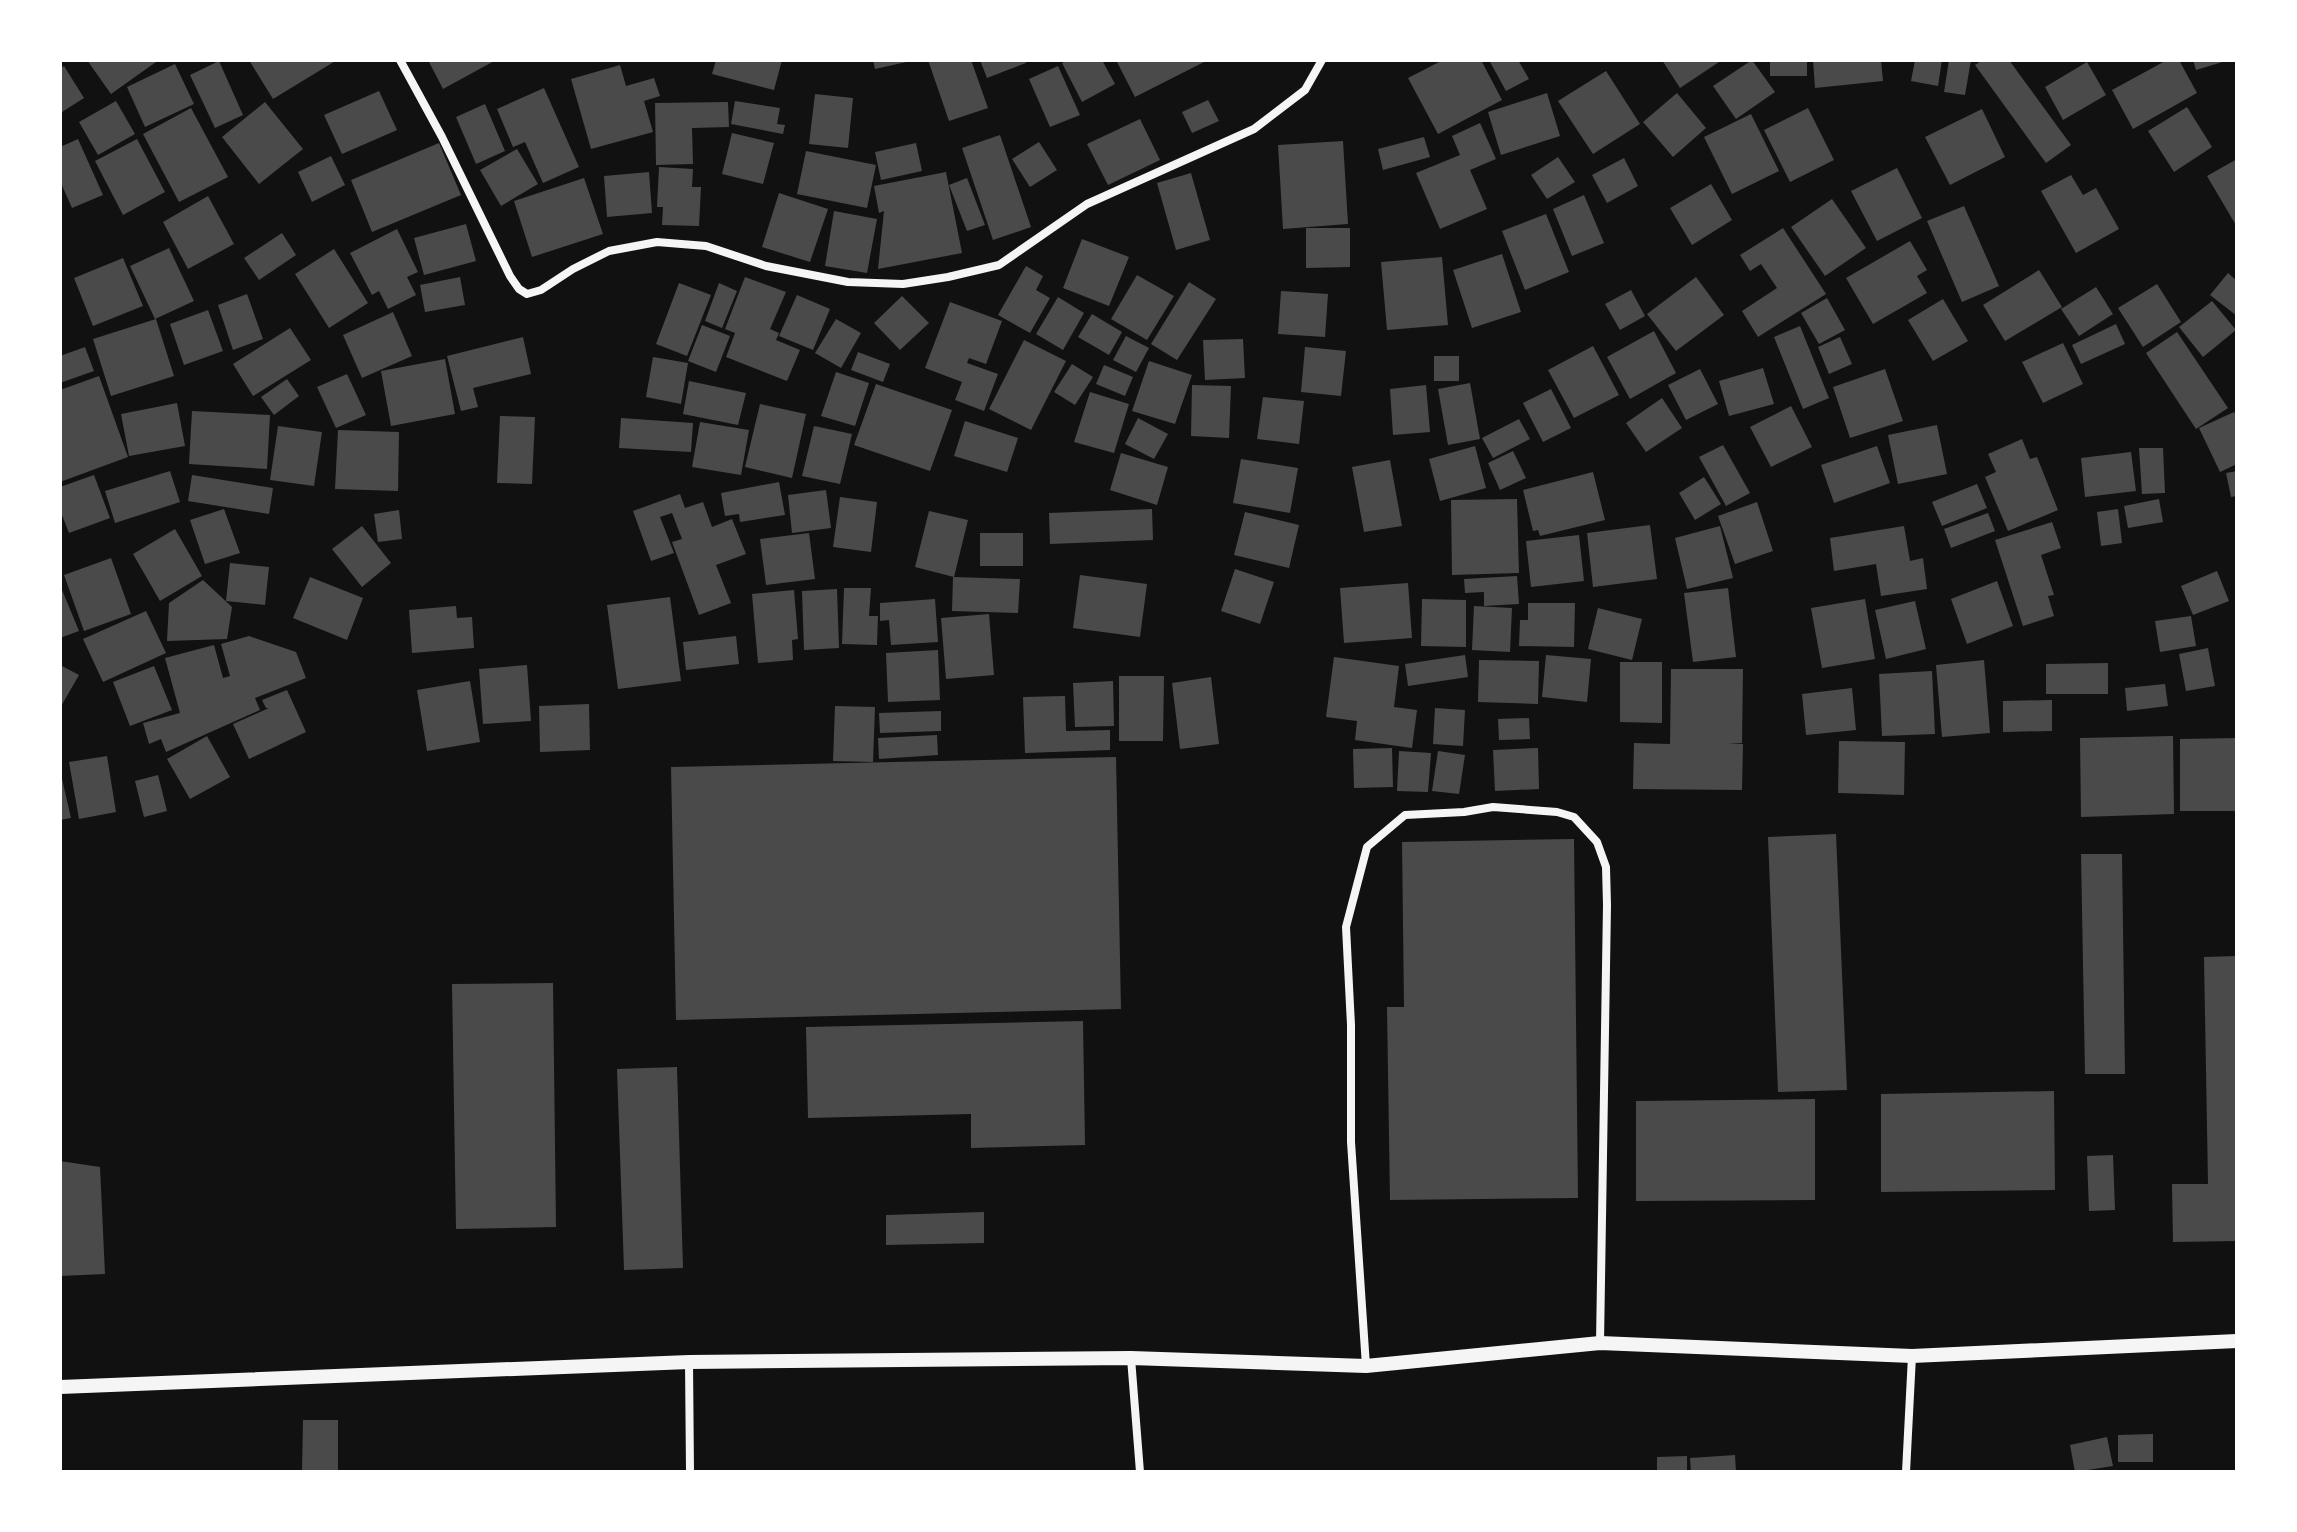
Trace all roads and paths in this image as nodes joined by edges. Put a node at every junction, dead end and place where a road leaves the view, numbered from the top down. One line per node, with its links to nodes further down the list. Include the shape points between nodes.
1 (400, 60): 2 (street, via 510,276 527,294 609,251 657,242 706,246 766,266 848,282 903,284 999,265 1087,204 1254,129 1305,90)
2 (1322, 60)
3 (2237, 1341): 5 (street)
4 (1600, 1343): 5 (street); 8 (street); 8 (street, via 1607,905 1606,867 1597,842 1574,817 1557,812 1493,807 1405,815 1367,847 1346,927 1351,1142)
5 (1912, 1356): 12 (street)
6 (1131, 1358): 7 (street); 8 (street); 11 (street)
7 (689, 1362): 9 (street); 10 (street)
8 (1366, 1366)
9 (60, 1387)
10 (690, 1472)
11 (1140, 1472)
12 (1906, 1472)

